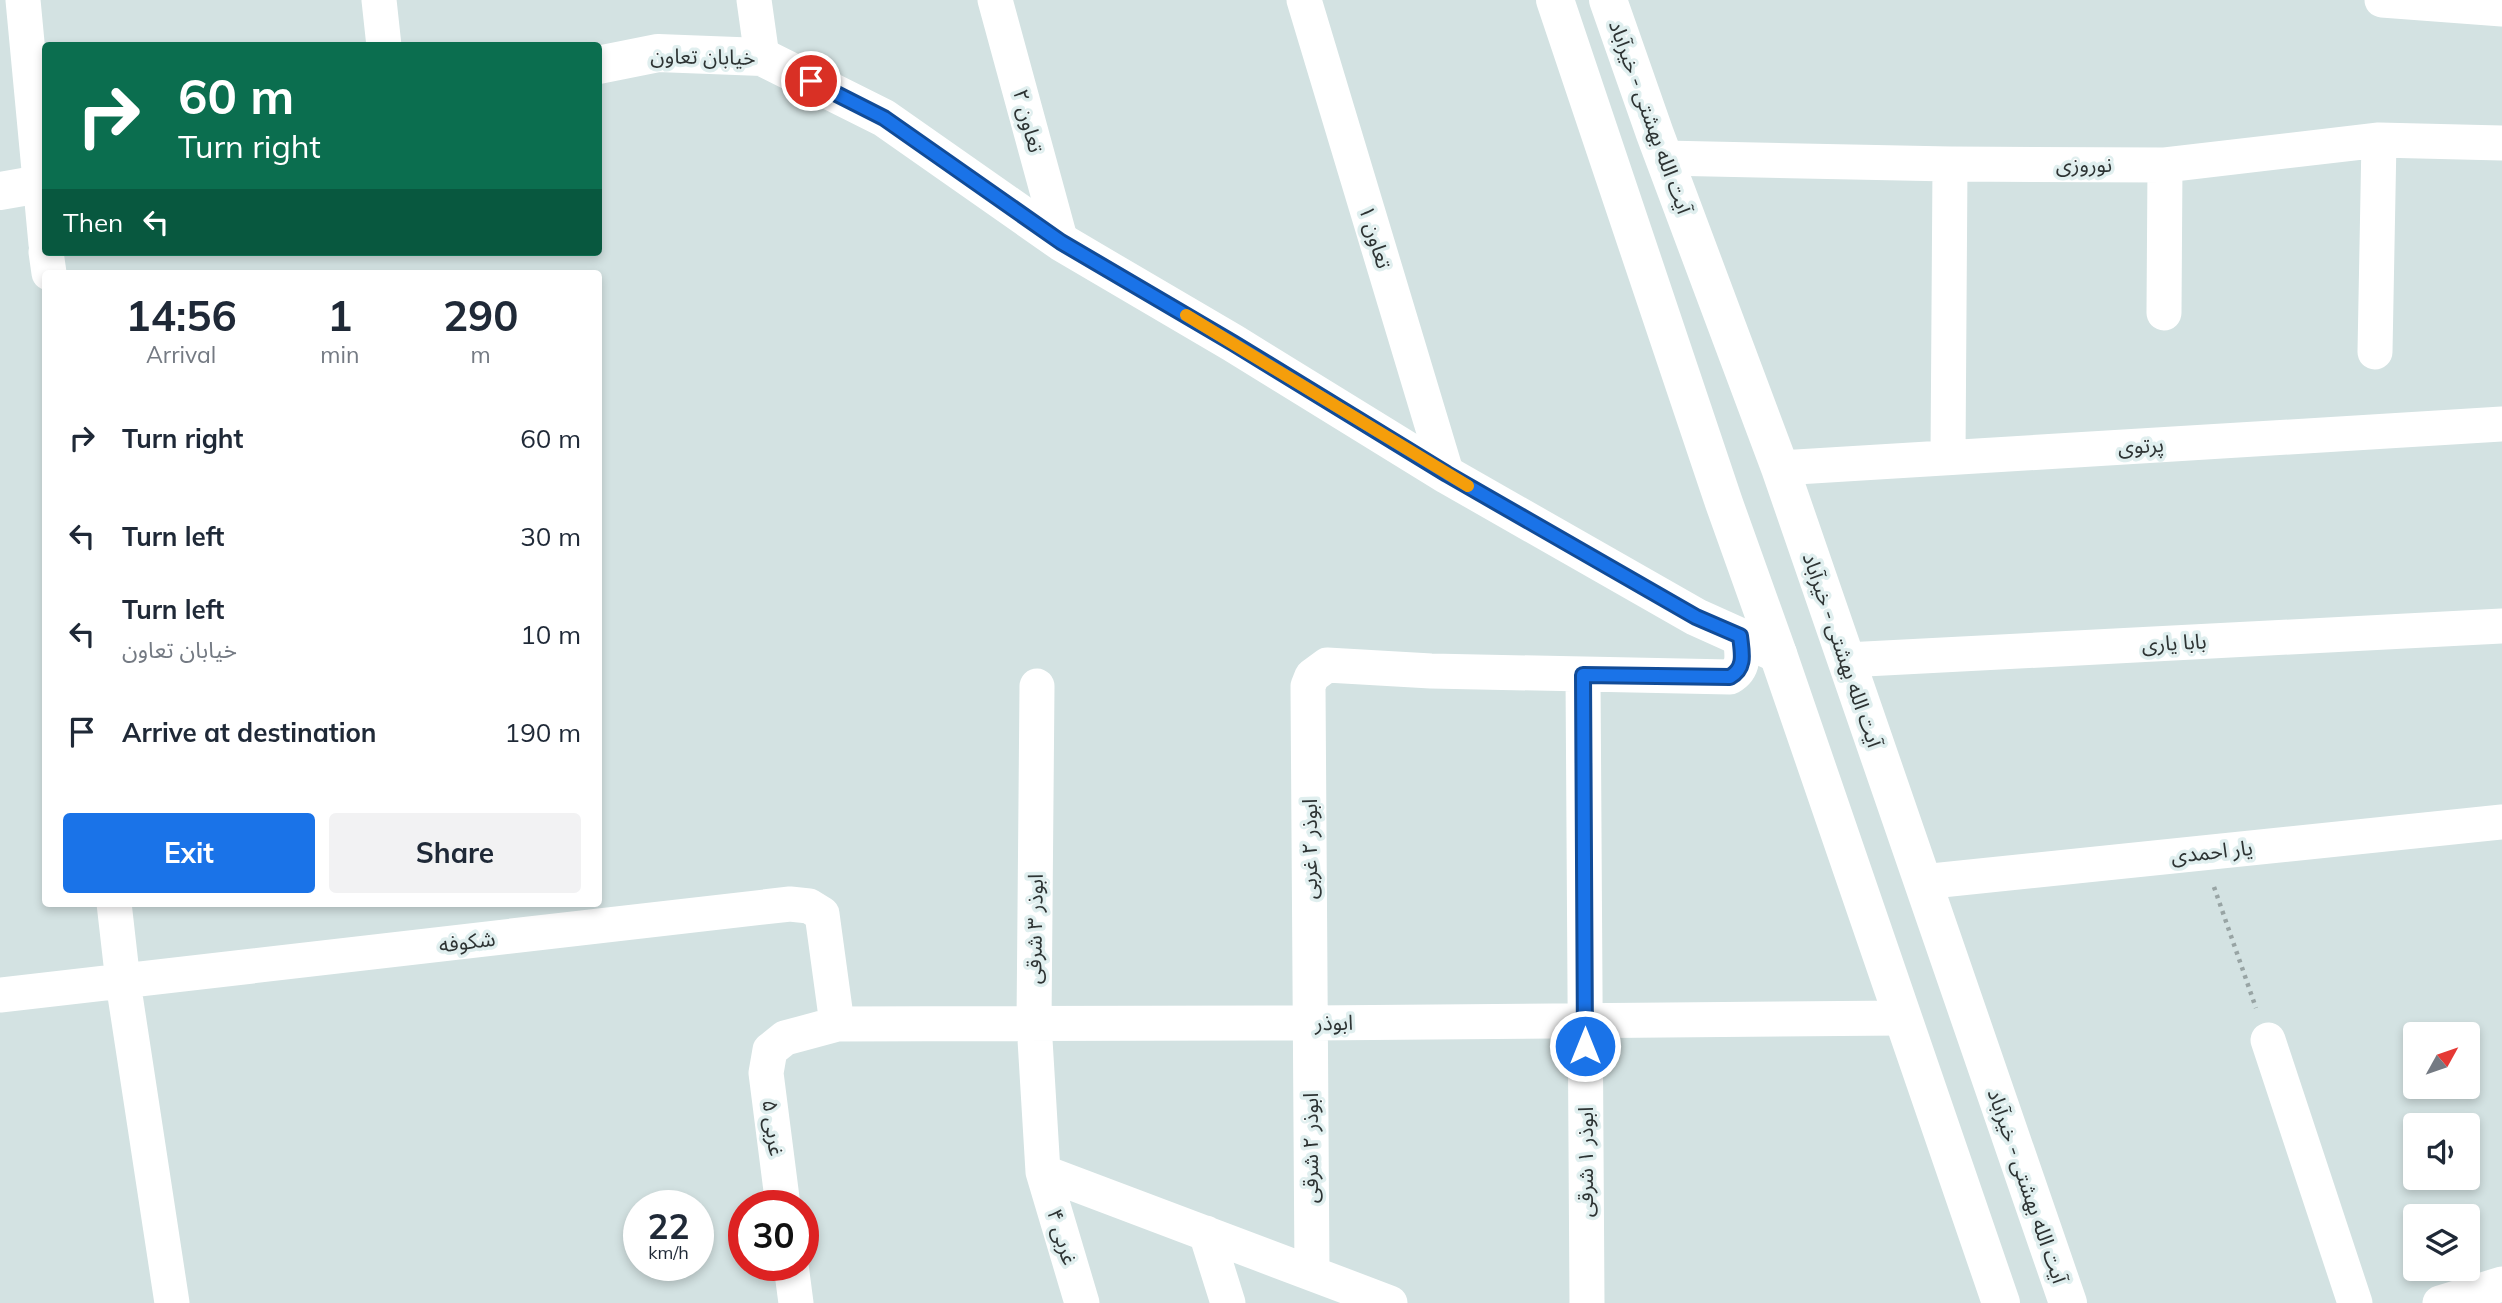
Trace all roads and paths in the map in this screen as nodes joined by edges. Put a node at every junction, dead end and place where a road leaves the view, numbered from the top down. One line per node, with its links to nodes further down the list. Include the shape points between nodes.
1 (23, 0): 19 (street)
2 (379, 0): 10 (street)
3 (754, 0): 11 (street)
4 (995, 0): 21 (street, تعاون ۲)
5 (1304, 0): 27 (street, تعاون ۱)
6 (1555, 0): 18 (main road)
7 (1608, 0): 15 (main road, آیت الله بهشتی - خیرآباد)
8 (2382, 0): 9 (street)
9 (2502, 9)
10 (384, 42)
11 (762, 57): 12 (main road, خیابان تعاون, via 658,52); 21 (main road, خیابان تعاون, via 884,118)
12 (602, 64)
13 (2379, 140): 14 (street, نوروزی); 17 (street, نوروزی); 23 (street)
14 (2502, 143)
15 (1664, 158): 16 (street, نوروزی); 18 (main road); 26 (main road, آیت الله بهشتی - خیرآباد)
16 (1950, 164): 17 (street, نوروزی); 25 (street)
17 (2165, 165): 22 (street)
18 (1611, 170): 30 (main road)
19 (42, 184): 20 (main road)
20 (0, 191)
21 (1061, 242): 27 (main road, خیابان تعاون)
22 (2164, 313)
23 (2375, 352)
24 (2502, 424): 25 (street, پرتوی)
25 (1948, 457): 26 (street, پرتوی)
26 (1780, 468): 31 (main road, آیت الله بهشتی - خیرآباد)
27 (1447, 474): 29 (main road, خیابان تعاون, via 1696,617)
28 (2502, 626): 31 (street, بابا یاری)
29 (1740, 636): 30 (main road, خیابان تعاون); 32 (street, via 1741,666 1730,677)
30 (1778, 654): 40 (main road)
31 (1846, 660): 36 (main road, آیت الله بهشتی - خیرآباد)
32 (1583, 675): 41 (street, ابوذر ۱ شرقی); 43 (street, ابوذر ۲ غربی, via 1327,665 1312,676 1308,686)
33 (1037, 686): 42 (street, ابوذر ۳ شرقی)
34 (2502, 822): 35 (street, یار احمدی)
35 (2202, 853): 36 (street, یار احمدی); 45 (path)
36 (1922, 881): 61 (main road, آیت الله بهشتی - خیرآباد)
37 (114, 907): 38 (street)
38 (123, 982): 39 (street, شکوفه); 44 (street, شکوفه, via 790,904 809,906 822,914); 54 (street)
39 (0, 995)
40 (1903, 1018): 41 (street, ابوذر); 60 (main road)
41 (1585, 1020): 43 (street, ابوذر); 59 (street, ابوذر ۱ شرقی)
42 (1034, 1023): 43 (street, ابوذر); 44 (street, ابوذر); 47 (street, ابوذر ۳ شرقی)
43 (1311, 1023): 50 (street, ابوذر ۲ شرقی)
44 (837, 1024): 46 (street, ابوذر, via 785,1038)
45 (2267, 1040): 62 (street)
46 (770, 1049): 48 (street, غربی ۵, via 766,1073)
47 (1043, 1172): 49 (street); 56 (street, غربی ۴)
48 (781, 1190)
49 (1206, 1233): 50 (street); 57 (street)
50 (1312, 1273): 58 (street)
51 (793, 1281): 55 (street)
52 (2502, 1284): 53 (street)
53 (2448, 1302)
54 (172, 1303)
55 (796, 1303)
56 (1082, 1303)
57 (1228, 1303)
58 (1390, 1303)
59 (1587, 1303)
60 (2001, 1303)
61 (2067, 1303)
62 (2355, 1303)

